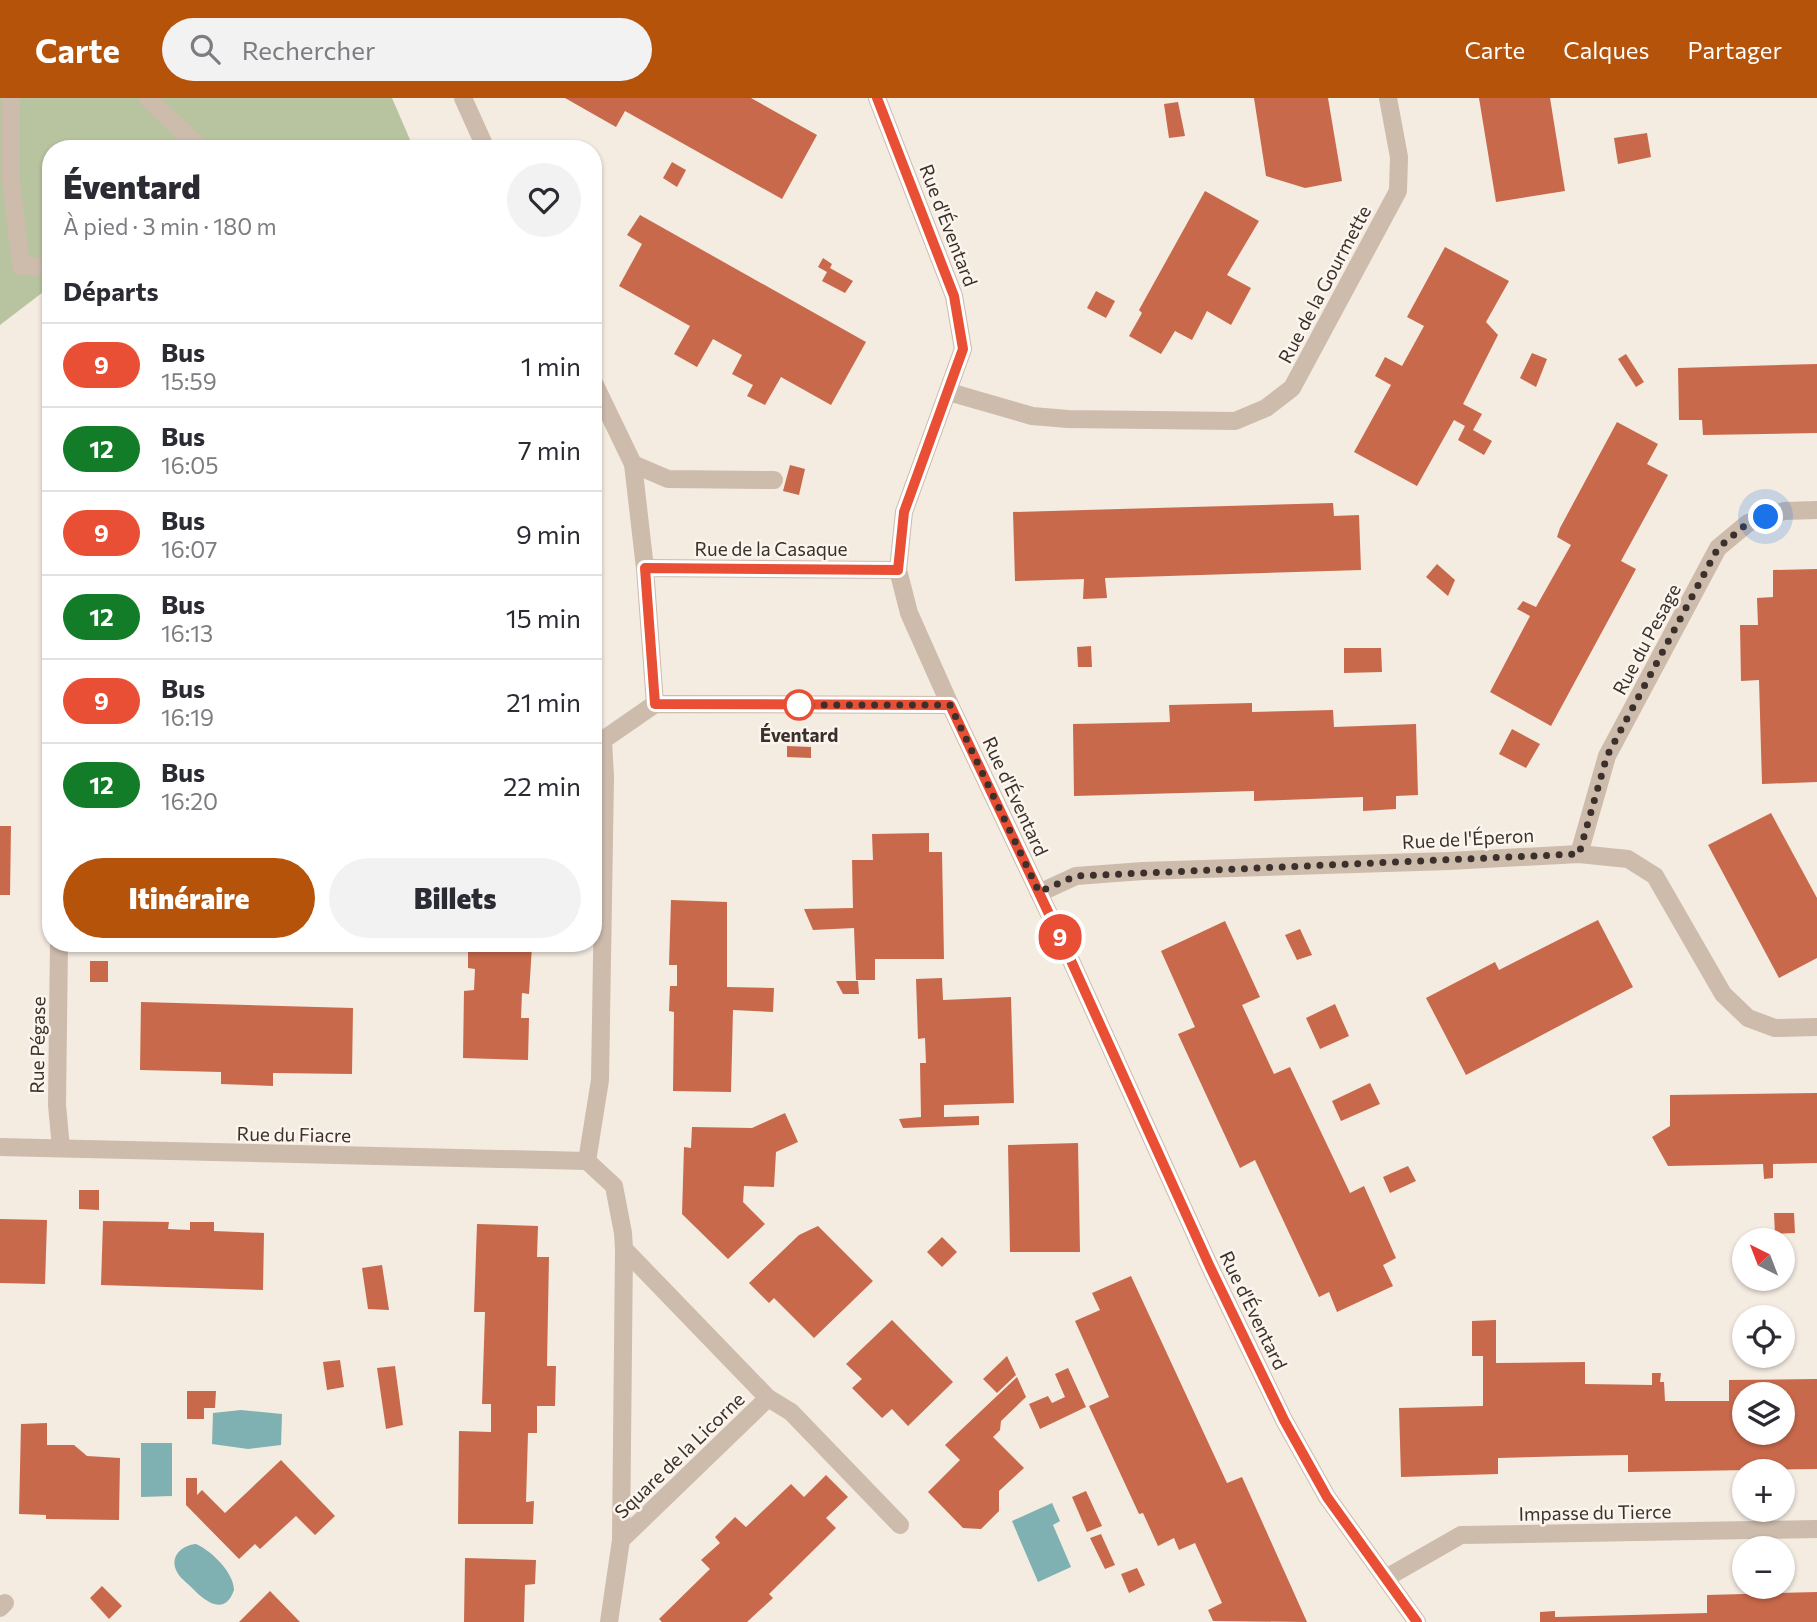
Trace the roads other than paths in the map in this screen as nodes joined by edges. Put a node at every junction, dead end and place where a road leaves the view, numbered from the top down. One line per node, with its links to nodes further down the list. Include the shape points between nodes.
1 (11, 98): 8 (street)
2 (148, 98): 6 (street)
3 (463, 98): 7 (street)
4 (877, 98): 10 (street, Rue d'Éventard, via 954,296 963,349)
5 (1388, 98): 10 (street, Rue de la Gourmette, via 1399,157 1398,191 1292,388 1266,408 1235,421 1068,419 1032,416)
6 (192, 140)
7 (482, 140)
8 (5, 181): 9 (street, via 21,267)
9 (42, 267)
10 (949, 391): 16 (street, Rue d'Éventard, via 904,512)
11 (602, 400): 12 (street)
12 (633, 464): 13 (street, via 668,479); 15 (street)
13 (774, 480)
14 (1817, 510): 19 (street, Rue du Pesage, via 1784,511 1748,523 1718,548 1607,756)
15 (645, 568): 16 (street, Rue de la Casaque); 17 (street)
16 (898, 570): 18 (street, Rue d'Éventard, via 909,613)
17 (655, 704): 18 (street); 25 (street, via 603,740 600,1080)
18 (950, 705): 20 (street, Rue d'Éventard)
19 (1579, 854): 20 (street, Rue de l'Éperon, via 1076,876); 22 (street, Rue de l'Éperon, via 1628,859 1655,876 1723,994 1748,1018 1775,1028)
20 (1039, 892): 31 (street, Rue d'Éventard, via 1284,1420 1327,1497)
21 (59, 952): 24 (street, Rue Pégase, via 57,1105)
22 (1817, 1027)
23 (0, 1147): 24 (street, Rue du Fiacre)
24 (61, 1148): 25 (street, Rue du Fiacre)
25 (587, 1161): 26 (street, Square de la Licorne, via 614,1186)
26 (624, 1249): 27 (street, Square de la Licorne); 30 (street, Square de la Licorne)
27 (768, 1398): 28 (street, via 791,1412); 30 (street, Square de la Licorne)
28 (900, 1525)
29 (1817, 1529): 31 (street, Impasse du Tierce, via 1461,1535)
30 (621, 1540): 32 (street, Square de la Licorne)
31 (1386, 1578): 33 (street, Rue d'Éventard)
32 (609, 1622)
33 (1417, 1622)

